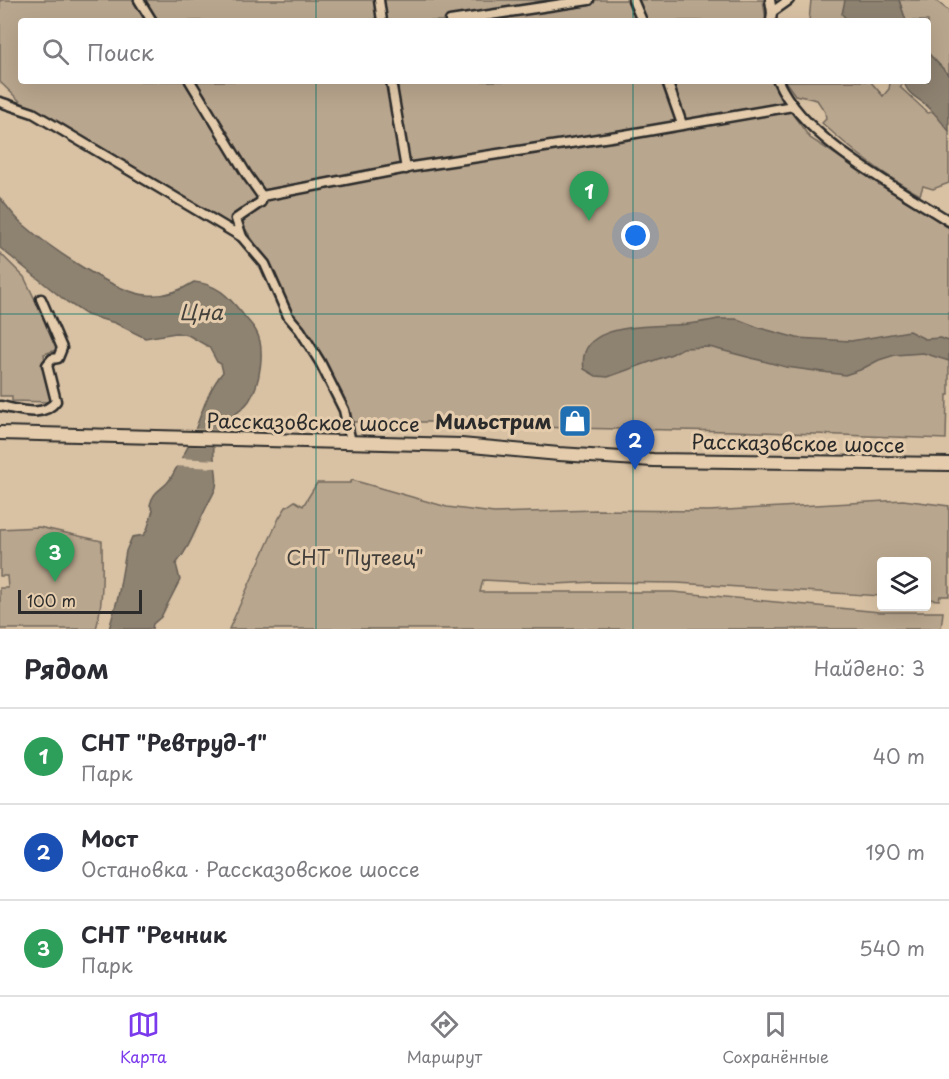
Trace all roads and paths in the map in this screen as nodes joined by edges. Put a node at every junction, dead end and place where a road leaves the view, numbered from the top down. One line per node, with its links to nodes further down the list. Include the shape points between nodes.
1 (139, 0): 8 (street)
2 (379, 0): 9 (street)
3 (589, 0): 10 (street)
4 (633, 0): 11 (street)
5 (770, 0): 7 (street)
6 (789, 0): 7 (street)
7 (772, 16)
8 (150, 18)
9 (382, 18)
10 (470, 18)
11 (641, 18)
12 (192, 84): 20 (street)
13 (392, 84): 19 (street)
14 (668, 84): 18 (street)
15 (780, 84): 17 (street)
16 (0, 102): 22 (street, via 33,113)
17 (794, 106): 18 (street); 21 (street, via 848,156)
18 (682, 124): 19 (street)
19 (406, 169): 20 (street)
20 (262, 195): 22 (street, via 261,202 236,219)
21 (949, 221)
22 (242, 237): 26 (street, via 265,264 288,316 321,362 342,404)
23 (41, 299): 24 (street, via 62,348 58,358 47,364 56,401 44,411)
24 (0, 406)
25 (0, 433): 26 (main road, Рассказовское шоссе)
26 (351, 442): 27 (main road, Рассказовское шоссе, via 461,444 653,460)
27 (949, 464)

